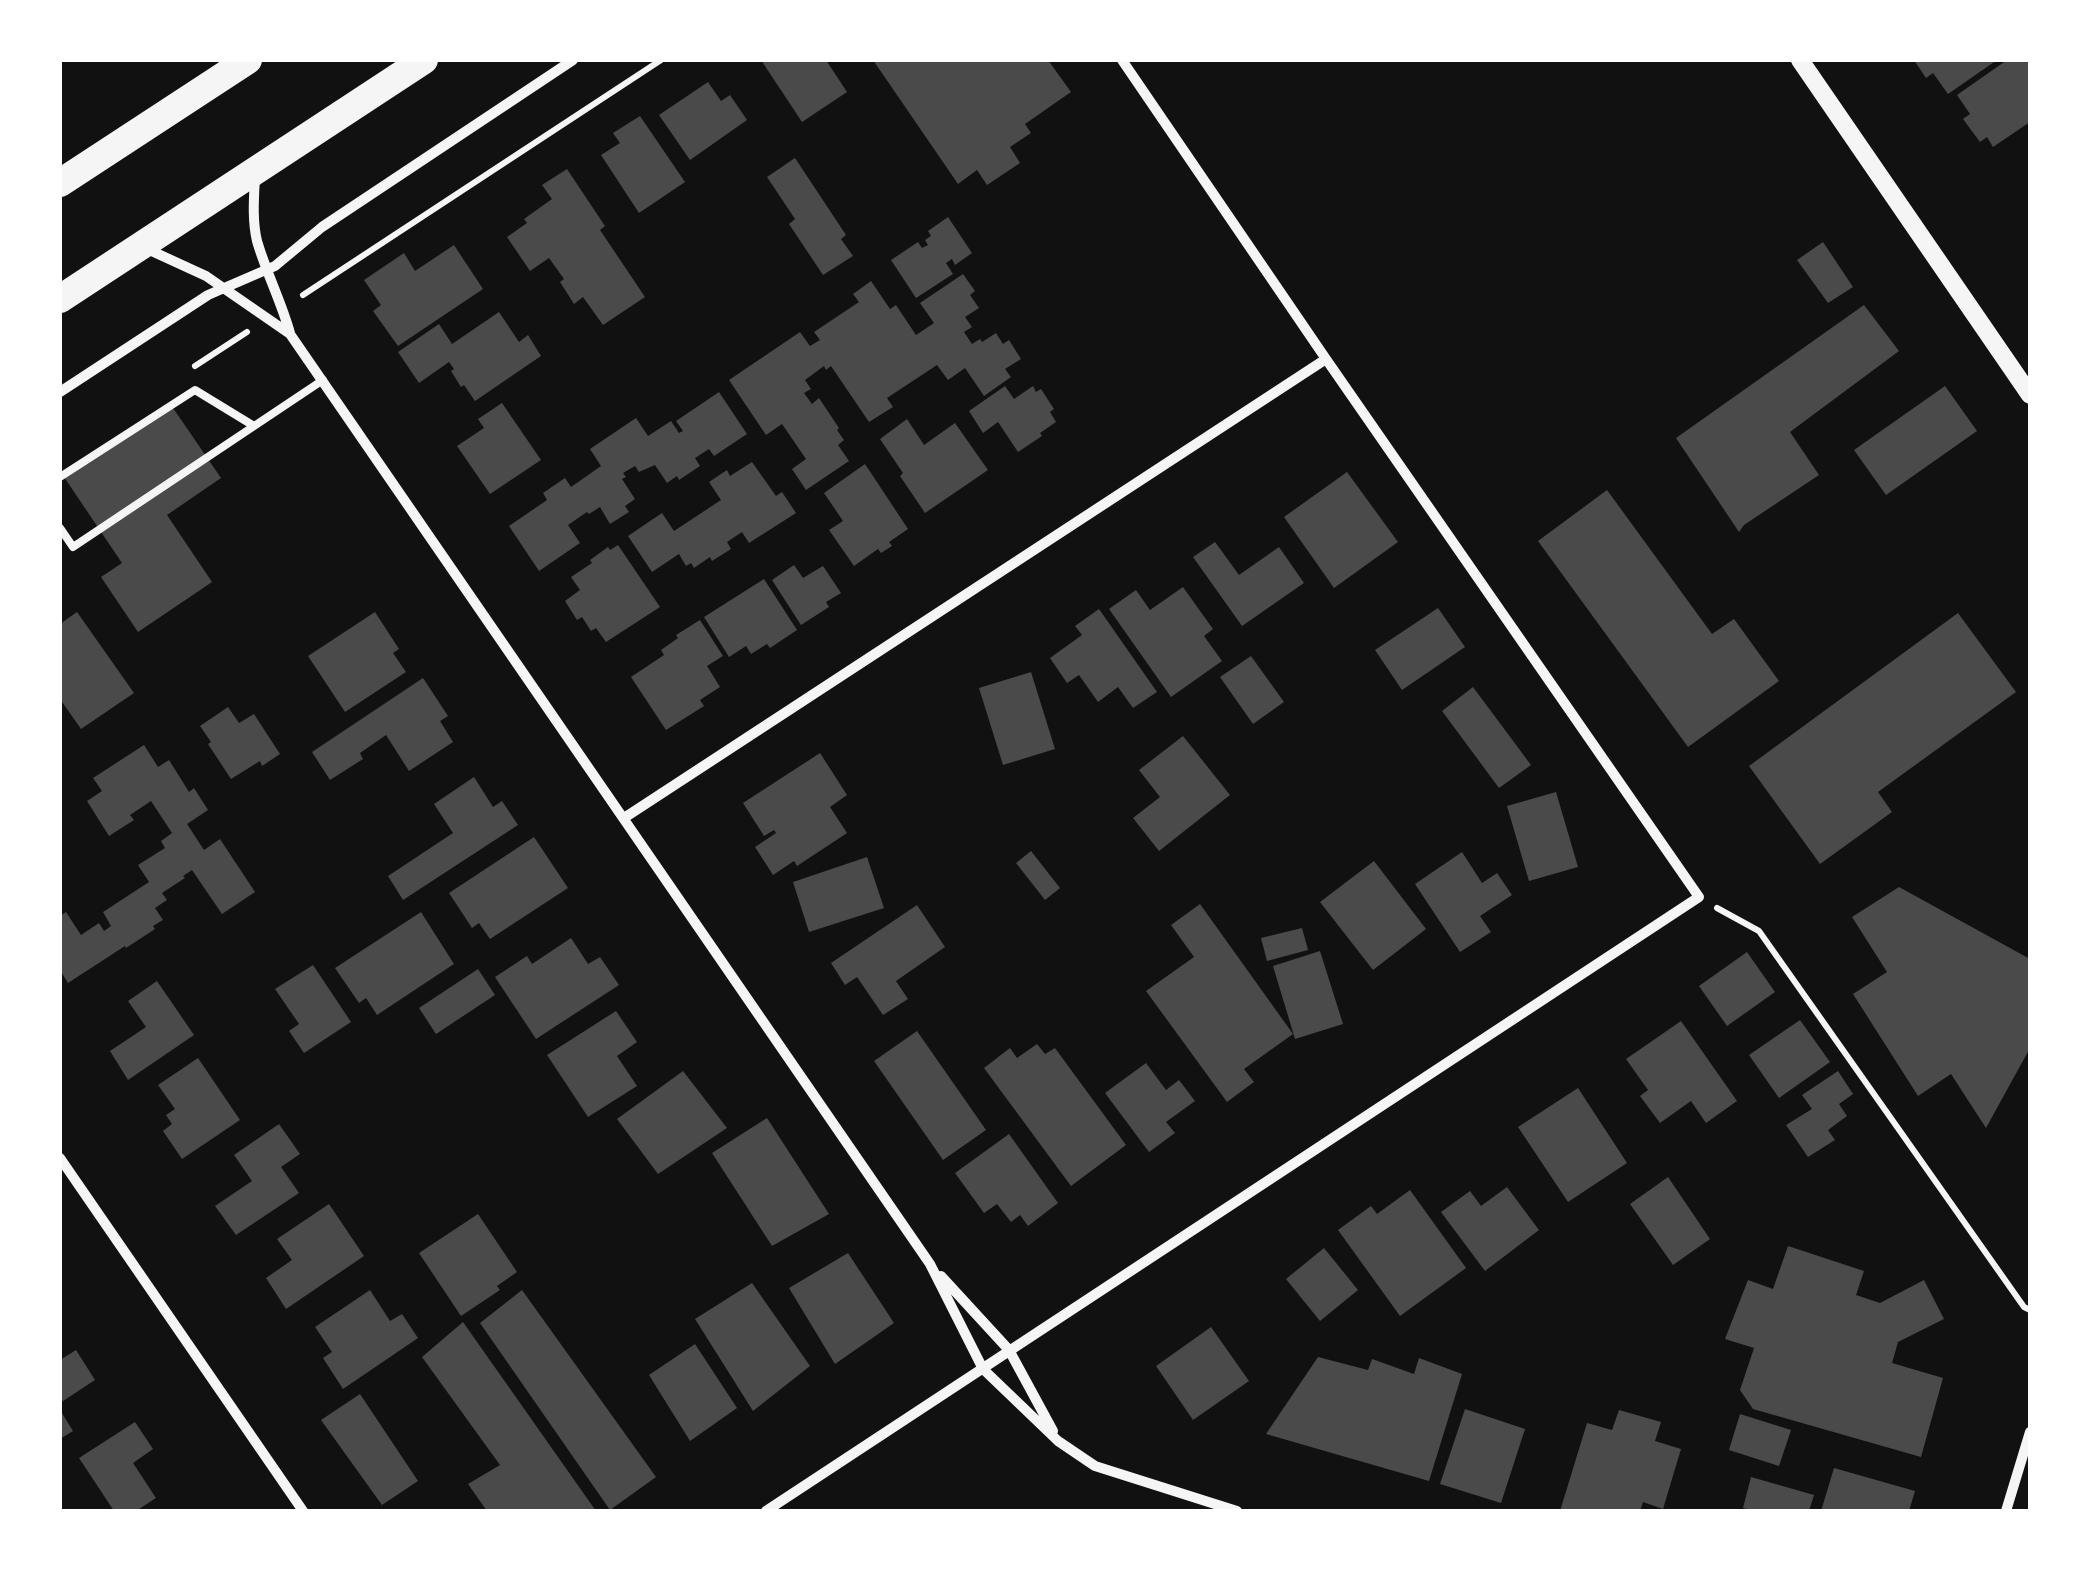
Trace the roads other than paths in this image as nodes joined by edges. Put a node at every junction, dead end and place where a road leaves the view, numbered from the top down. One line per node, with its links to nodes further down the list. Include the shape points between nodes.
1 (248, 60): 7 (highway)
2 (424, 60): 6 (highway)
3 (573, 60): 9 (street)
4 (1122, 60): 13 (street)
5 (1800, 60): 16 (street)
6 (256, 171): 8 (highway); 9 (street, via 254,221)
7 (60, 183)
8 (140, 246): 10 (street); 11 (highway)
9 (268, 268): 10 (street); 12 (street)
10 (224, 286): 12 (street); 15 (street)
11 (60, 299)
12 (290, 334): 14 (street)
13 (1326, 359): 20 (street); 23 (street, via 1699,897)
14 (323, 380): 17 (lane); 20 (street)
15 (60, 392)
16 (2030, 395)
17 (254, 426): 18 (lane, via 195,390); 19 (lane, via 73,547)
18 (60, 477)
19 (60, 528)
20 (624, 818): 22 (street)
21 (60, 1158): 27 (street)
22 (930, 1264): 23 (street); 24 (street)
23 (1009, 1350): 24 (street); 26 (street)
24 (983, 1369): 26 (street); 28 (street)
25 (2030, 1432): 30 (street)
26 (1058, 1441): 29 (street, via 1095,1466)
27 (302, 1511)
28 (766, 1511)
29 (1237, 1511)
30 (2006, 1511)

